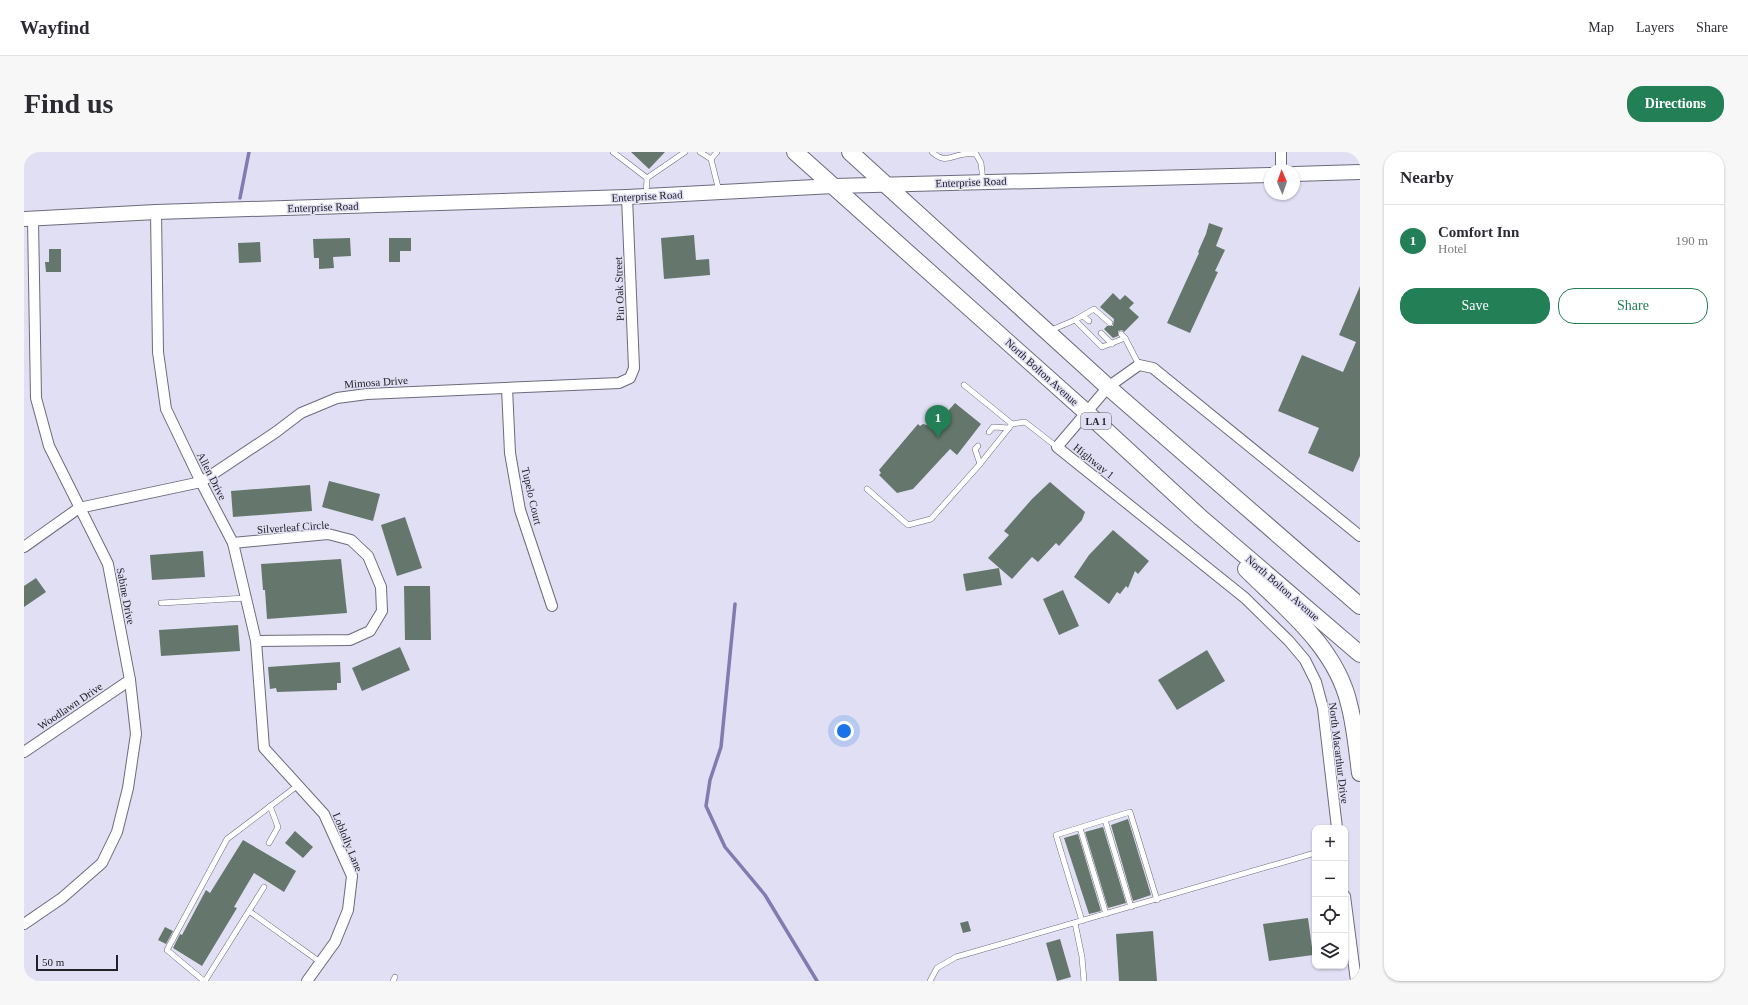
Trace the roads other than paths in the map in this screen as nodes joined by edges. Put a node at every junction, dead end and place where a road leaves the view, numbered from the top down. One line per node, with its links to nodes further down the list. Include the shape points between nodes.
1 (613, 152): 14 (lane)
2 (685, 152): 14 (lane)
3 (700, 152): 9 (lane)
4 (717, 152): 9 (lane)
5 (795, 152): 17 (main road, North Bolton Avenue / LA 1)
6 (850, 152): 16 (main road)
7 (932, 152): 15 (lane, via 937,157 950,159 964,154 976,154 982,163)
8 (1280, 152): 10 (street)
9 (711, 159): 18 (lane)
10 (1281, 164)
11 (1360, 172): 12 (street)
12 (1300, 174)
13 (1264, 175): 15 (street, Enterprise Road)
14 (647, 178): 19 (lane)
15 (983, 182): 16 (street, Enterprise Road)
16 (887, 185): 17 (street, Enterprise Road); 27 (main road)
17 (834, 186): 18 (street, Enterprise Road); 35 (main road, North Bolton Avenue / LA 1)
18 (720, 192): 19 (street, Enterprise Road)
19 (646, 196): 20 (street, Enterprise Road)
20 (627, 197): 21 (street, Enterprise Road); 31 (street, Pin Oak Street, via 634,368)
21 (156, 212): 22 (street, Enterprise Road); 41 (street, Allen Drive, via 158,352 166,409)
22 (28, 219): 43 (street, Sabine Drive, via 36,398 49,446)
23 (1083, 316): 24 (lane); 25 (lane); 26 (lane, via 1094,309)
24 (1075, 320): 27 (lane); 29 (lane, via 1102,346)
25 (1089, 321)
26 (1110, 323)
27 (1048, 332): 33 (main road)
28 (1101, 333): 29 (lane)
29 (1112, 344): 30 (lane, via 1123,336)
30 (1139, 365): 33 (street, Highway 1); 45 (street, via 1153,368)
31 (630, 378): 34 (street, Mimosa Drive, via 619,383)
32 (964, 385): 36 (lane)
33 (1108, 387): 35 (street, Highway 1); 51 (main road)
34 (507, 388): 41 (street, Mimosa Drive, via 367,394 337,398 301,412 276,432); 50 (street, Tupelo Court, via 510,453 520,510)
35 (1086, 412): 39 (street, Highway 1); 44 (main road, North Bolton Avenue / LA 1)
36 (1011, 426): 37 (lane, via 993,427); 39 (lane, via 1025,422); 40 (lane)
37 (989, 432)
38 (978, 446): 40 (lane, via 975,449)
39 (1057, 447): 54 (street, Highway 1, via 1245,598)
40 (980, 464): 42 (lane, via 931,519 908,525)
41 (201, 482): 43 (street, Mimosa Drive); 46 (street, Allen Drive)
42 (867, 489)
43 (79, 508): 47 (street); 55 (street, Sabine Drive, via 108,564)
44 (1200, 517): 53 (main road, North Bolton Avenue / LA 1); 58 (main road, via 1226,549 1324,650 1349,702)
45 (1360, 536)
46 (233, 543): 48 (street, Allen Drive); 52 (street, Silverleaf Circle, via 328,534 351,540 368,556 381,587 382,611 370,631 350,640)
47 (24, 547)
48 (246, 598): 49 (lane); 52 (street, Allen Drive)
49 (161, 603)
50 (552, 606)
51 (1360, 606)
52 (256, 641): 56 (street, Allen Drive)
53 (1360, 654)
54 (1305, 660): 62 (street, North Macarthur Drive, via 1316,682 1323,708)
55 (130, 680): 57 (street, Woodlawn Drive); 74 (street, Sabine Drive, via 136,734 128,788 117,832 102,863 62,898)
56 (264, 748): 59 (street, Loblolly Lane)
57 (24, 752)
58 (1360, 773)
59 (297, 786): 60 (lane); 75 (street, Loblolly Lane, via 324,814 352,876 348,910 335,942)
60 (270, 806): 64 (lane, via 278,827); 76 (lane, via 227,839 167,950)
61 (1105, 820): 63 (lane); 68 (lane, via 1130,812); 69 (lane)
62 (1337, 825)
63 (1080, 828): 71 (lane); 72 (lane, via 1056,835)
64 (269, 843)
65 (1312, 854): 68 (lane)
66 (264, 887): 70 (lane)
67 (1345, 897): 80 (street)
68 (1157, 900): 69 (lane)
69 (1131, 907): 71 (lane)
70 (249, 911): 75 (lane); 76 (lane)
71 (1106, 914): 72 (lane)
72 (1082, 921): 73 (lane)
73 (1075, 923): 78 (lane, via 956,957 936,968); 79 (lane)
74 (24, 924)
75 (320, 962): 77 (street, Loblolly Lane)
76 (205, 981)
77 (306, 981)
78 (930, 981)
79 (1084, 981)
80 (1356, 981)

